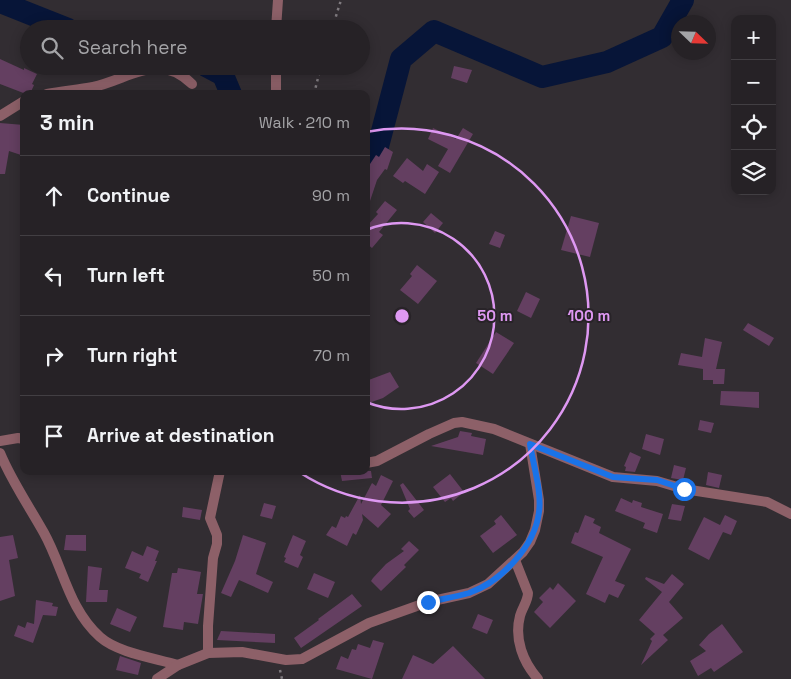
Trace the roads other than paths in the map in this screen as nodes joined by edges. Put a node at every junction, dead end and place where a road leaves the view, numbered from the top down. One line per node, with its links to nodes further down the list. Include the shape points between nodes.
1 (278, 0): 2 (street)
2 (277, 20)
3 (130, 75): 7 (street)
4 (183, 75): 6 (street)
5 (276, 75): 8 (street)
6 (192, 84)
7 (74, 90)
8 (276, 90)
9 (20, 104): 10 (street)
10 (0, 116)
11 (20, 438): 12 (street)
12 (0, 441)
13 (530, 444): 15 (street, via 494,429 462,422 444,427); 17 (street, via 613,477 657,480 684,489 767,502); 18 (street, via 539,511 530,542)
14 (0, 453): 20 (street, via 44,534 71,598 91,628 118,648)
15 (370, 462)
16 (219, 475): 19 (street, via 210,518 217,544 213,558)
17 (791, 514)
18 (515, 560): 19 (street, via 488,584 469,593 428,602 369,623 302,659 286,660 242,652); 22 (street, via 528,593 520,618 519,639 523,658)
19 (208, 653): 20 (street)
20 (178, 665): 21 (street)
21 (157, 679)
22 (538, 679)

